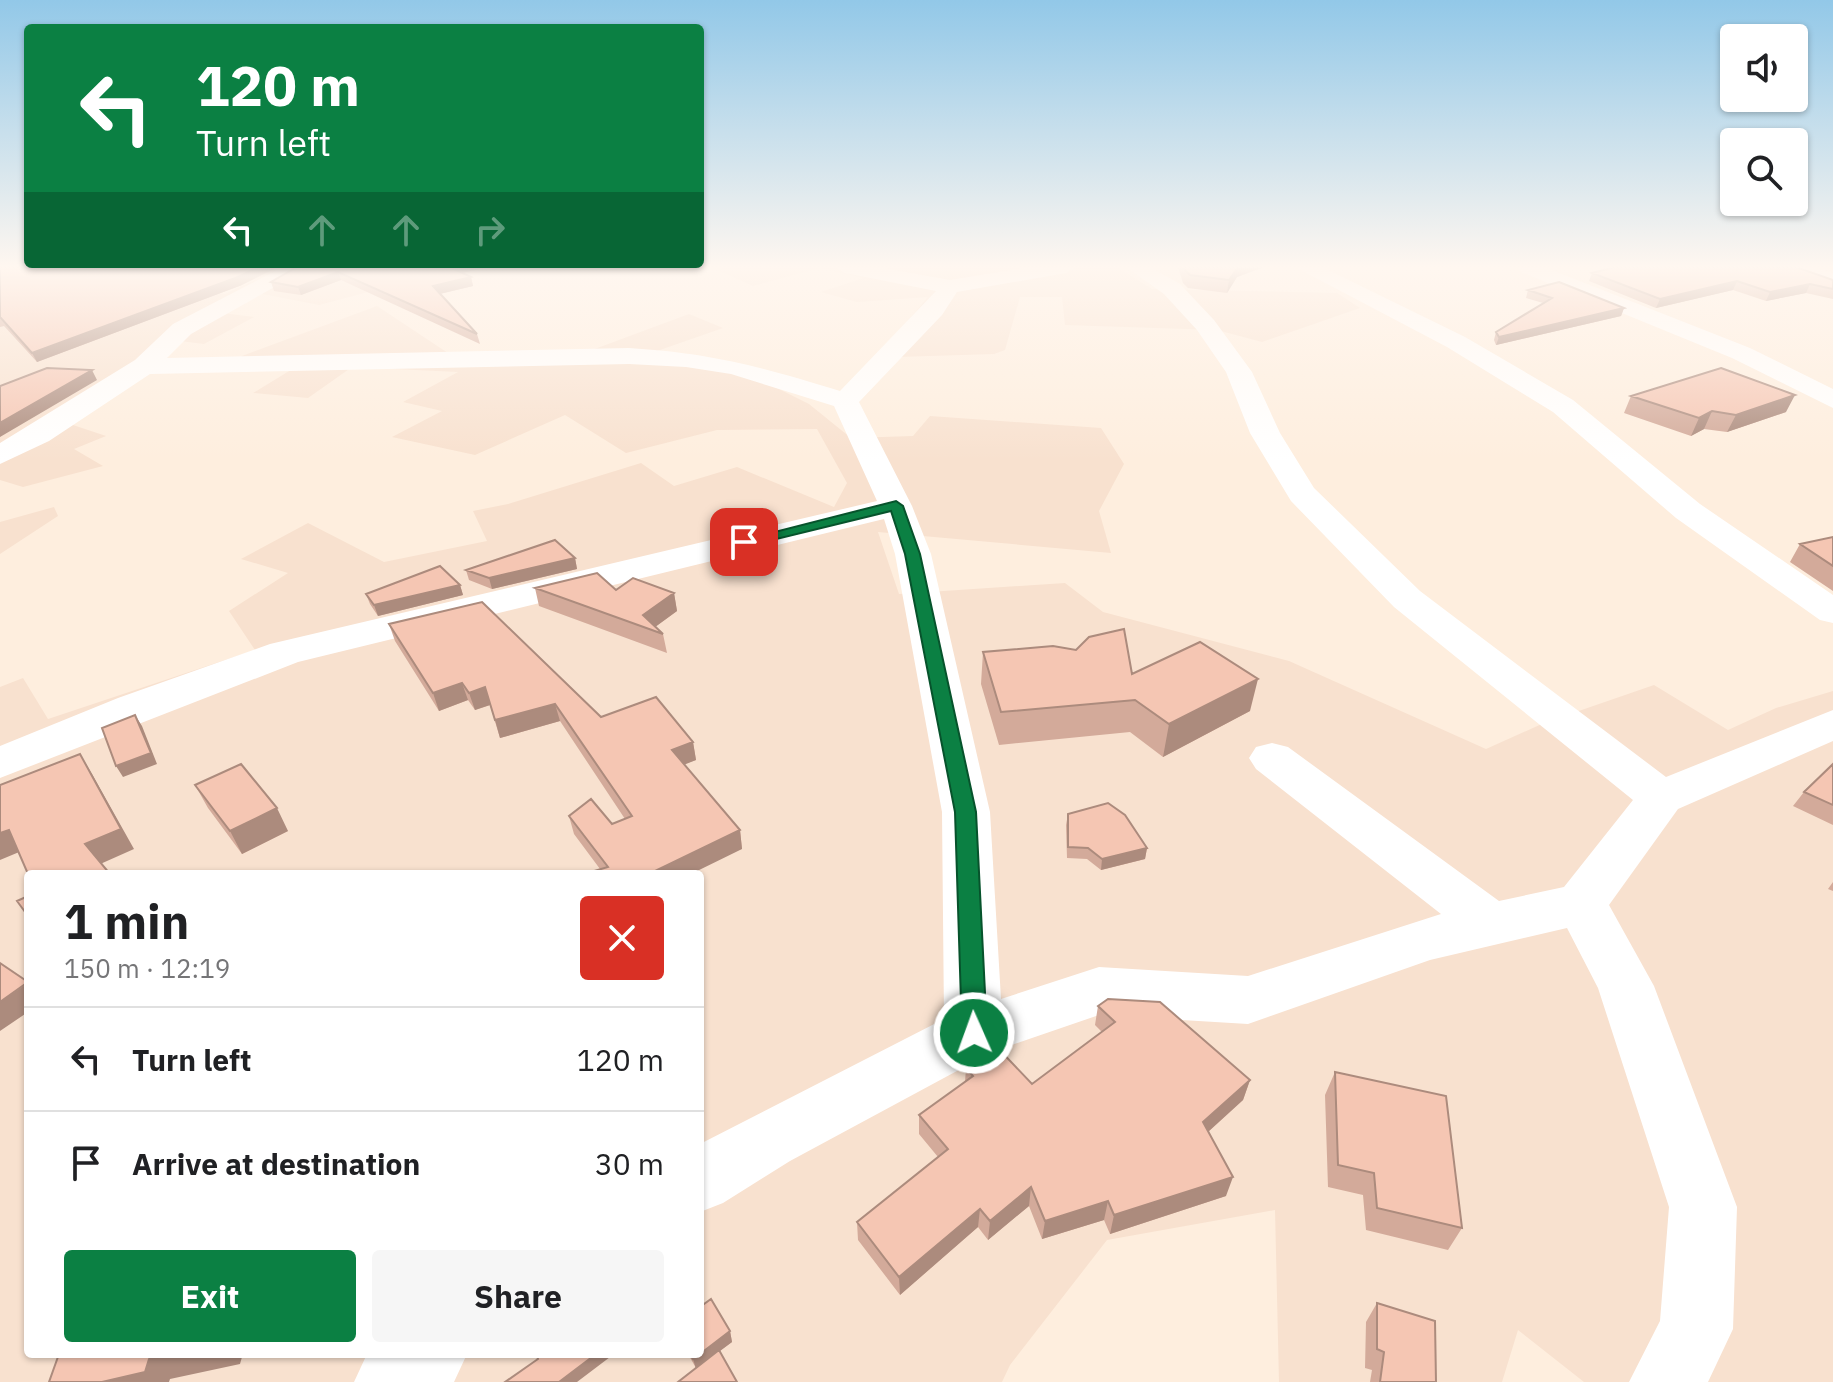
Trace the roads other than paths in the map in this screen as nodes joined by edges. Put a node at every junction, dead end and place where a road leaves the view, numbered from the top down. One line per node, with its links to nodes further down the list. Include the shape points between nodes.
1 (179, 331): 6 (street)
2 (913, 331): 8 (street)
3 (1211, 331): 15 (street, via 1239,372 1265,433 1302,494 1396,589)
4 (1435, 331): 11 (street, via 1563,406 1688,511)
5 (1687, 331): 7 (street)
6 (144, 366): 8 (street, via 629,356 735,367); 9 (street)
7 (1833, 400)
8 (845, 401): 10 (street)
9 (0, 455)
10 (896, 506): 14 (street, via 284,653); 18 (street, via 913,554 966,812)
11 (1833, 612)
12 (1833, 724): 15 (street)
13 (1272, 758): 17 (street)
14 (0, 763)
15 (1661, 797): 16 (street)
16 (1581, 904): 17 (street); 22 (street, via 1626,986 1703,1207 1696,1329)
17 (1491, 924): 18 (street, via 1426,939 1248,1000 1099,991)
18 (974, 1033): 19 (street)
19 (704, 1178)
20 (425, 1358): 21 (street)
21 (392, 1382)
22 (1667, 1382)

